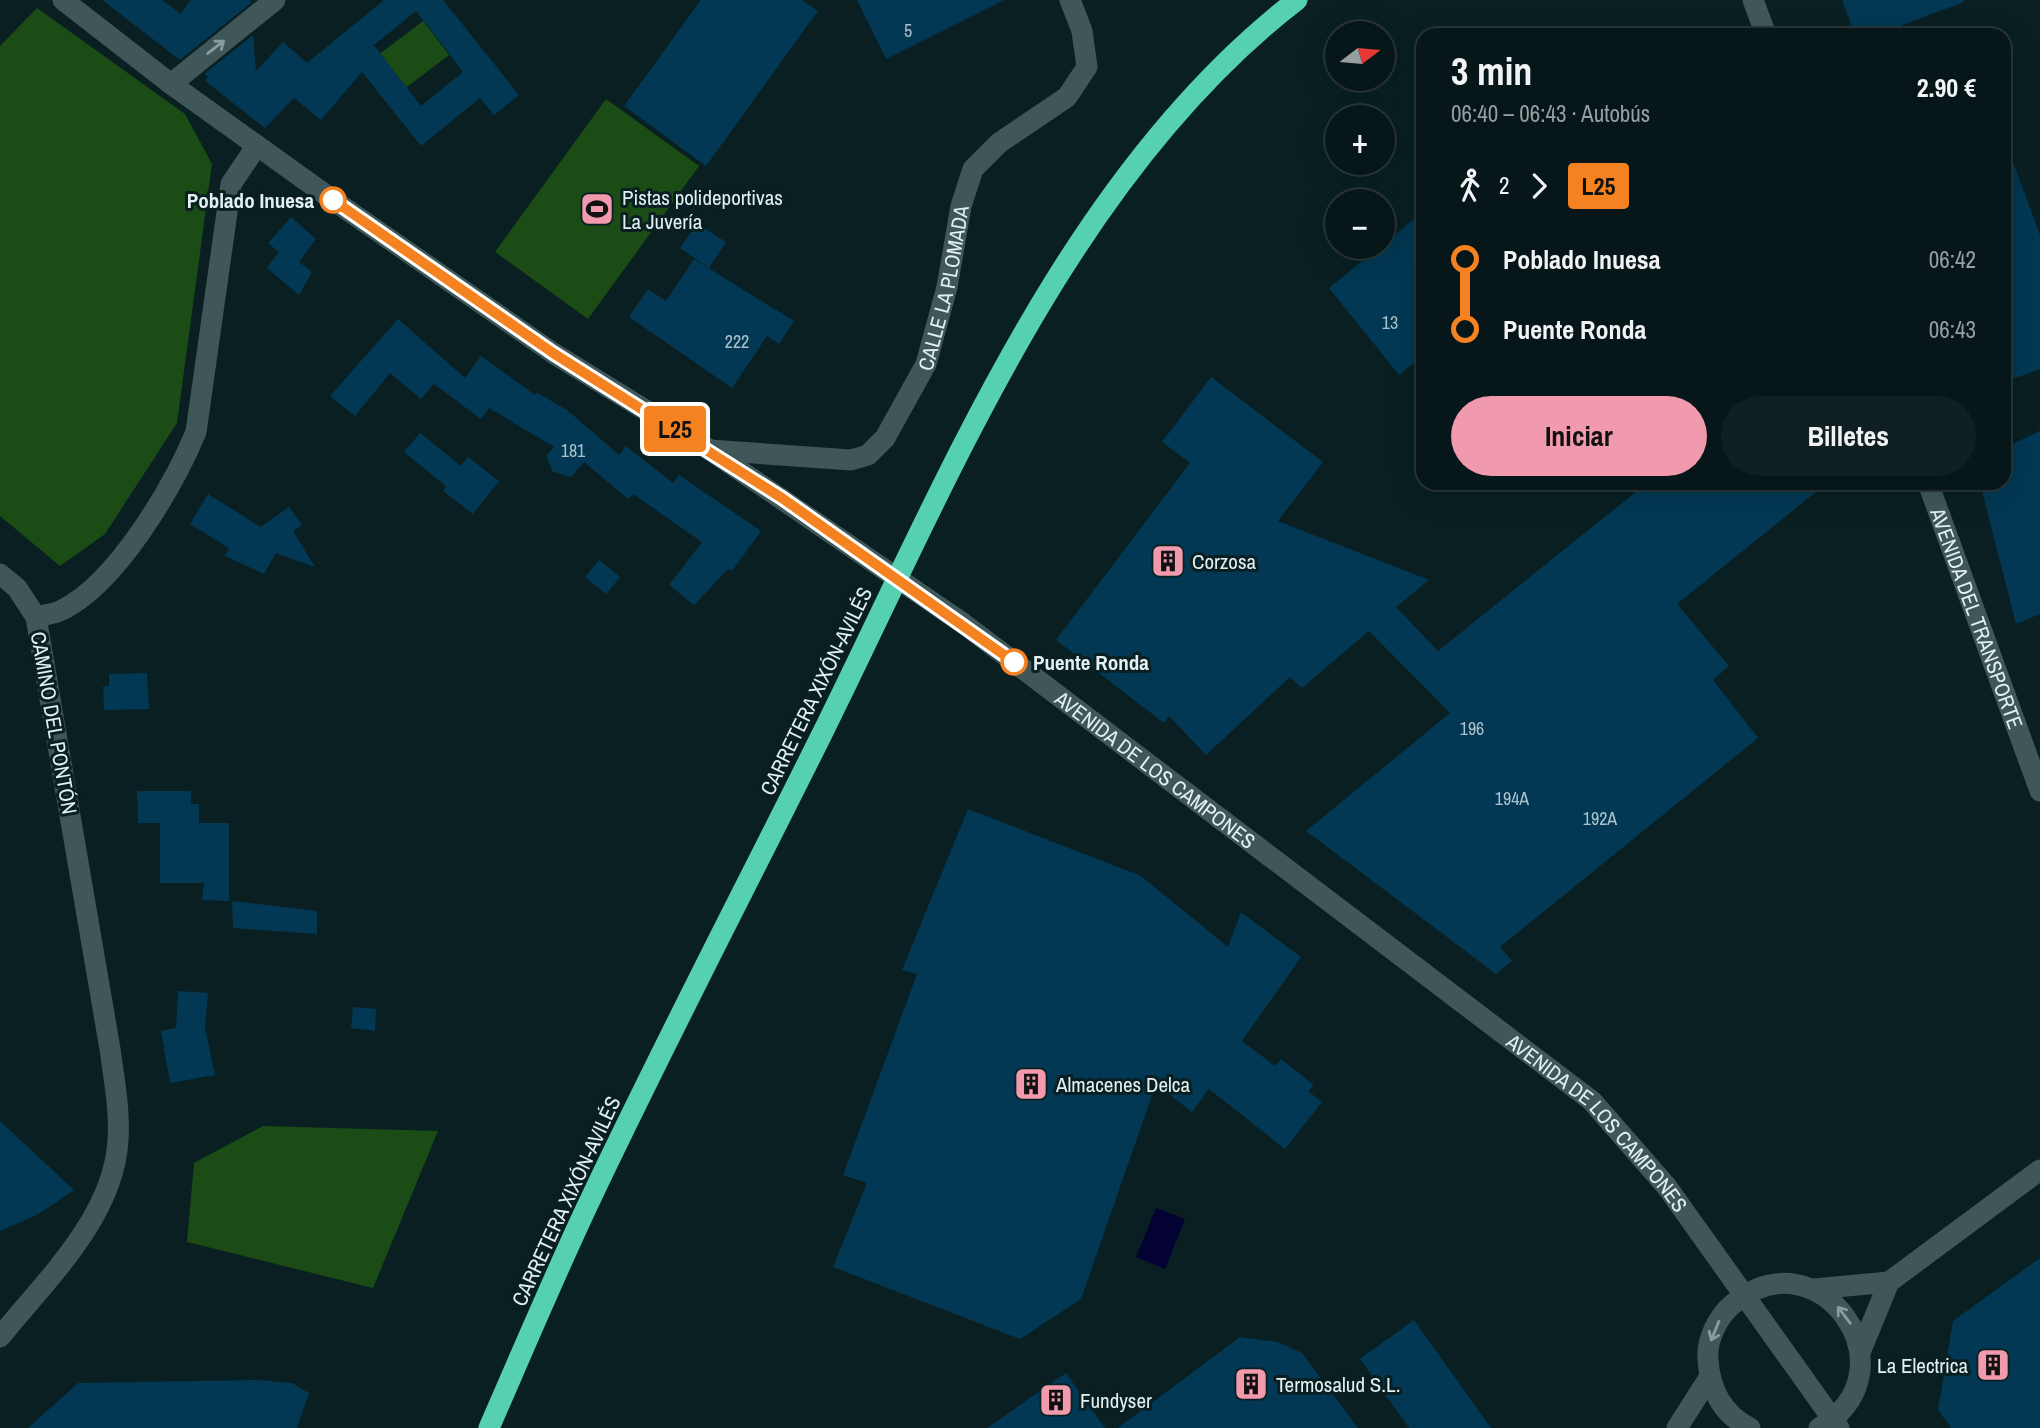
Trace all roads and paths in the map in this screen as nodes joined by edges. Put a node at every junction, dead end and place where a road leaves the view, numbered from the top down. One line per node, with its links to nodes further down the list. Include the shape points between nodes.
1 (63, 0): 7 (street, AVENIDA DE LOS CAMPONES)
2 (1070, 0): 9 (street, CALLE LA PLOMADA, via 1082,31 1087,67 1067,97 999,143 973,169 926,363 885,438 868,455 851,460)
3 (1297, 0): 23 (highway, CARRETERA XIXÓN-AVILÉS, via 1256,32 1163,126 1067,261 982,410 583,1215)
4 (1753, 0): 6 (street)
5 (269, 5): 7 (street, one-way to 5)
6 (1763, 28)
7 (171, 84): 8 (street, AVENIDA DE LOS CAMPONES)
8 (256, 147): 9 (street, AVENIDA DE LOS CAMPONES, via 553,353); 12 (street, CAMINO DEL PONTÓN, via 231,184 196,432 180,470 146,524 94,588 61,611)
9 (710, 450): 17 (street, AVENIDA DE LOS CAMPONES, via 926,598 1592,1101 1667,1187)
10 (1931, 490): 13 (street, AVENIDA DEL TRANSPORTE)
11 (0, 574): 12 (street, via 17,588)
12 (36, 617): 18 (street, CAMINO DEL PONTÓN, via 110,1049 118,1143 107,1188 86,1230)
13 (2040, 791)
14 (2040, 1170): 15 (street)
15 (1889, 1282): 16 (street); 19 (street)
16 (1814, 1289): 17 (street, via 1790,1283 1766,1285); 19 (street, one-way to 16, via 1838,1305)
17 (1744, 1295): 20 (street, one-way to 20, via 1725,1310 1713,1331 1707,1354); 21 (street, AVENIDA DE LOS CAMPONES)
18 (0, 1337)
19 (1861, 1350): 21 (street, via 1859,1376 1850,1400)
20 (1709, 1378): 22 (street); 24 (street)
21 (1830, 1425)
22 (1736, 1426)
23 (489, 1428)
24 (1677, 1428)

